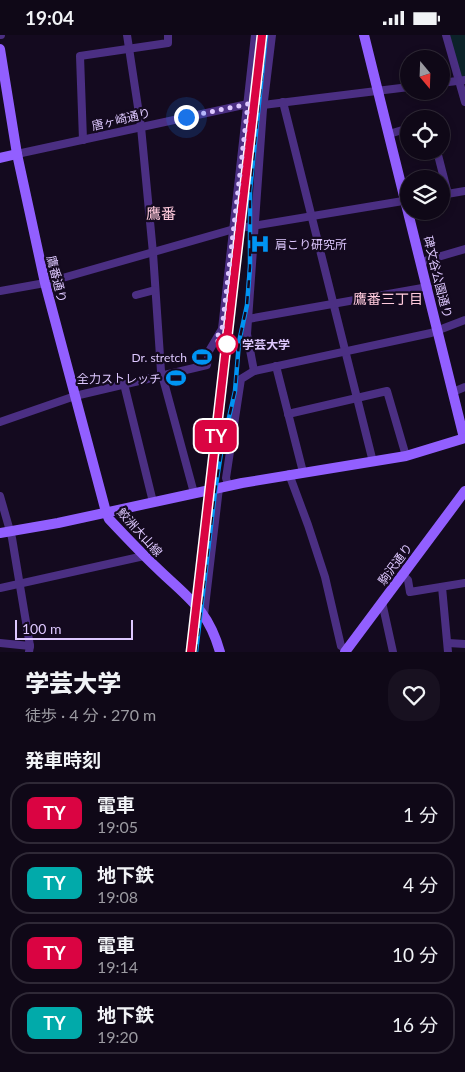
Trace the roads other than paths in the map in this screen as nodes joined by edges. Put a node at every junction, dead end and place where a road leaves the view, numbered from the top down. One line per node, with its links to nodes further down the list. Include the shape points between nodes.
1 (127, 35): 7 (street)
2 (168, 35): 7 (street, via 168,43)
3 (255, 35): 14 (street)
4 (272, 35): 15 (street)
5 (364, 35): 11 (street, 碑文谷公園通り)
6 (446, 35): 9 (street)
7 (129, 48): 16 (street); 19 (street, via 80,56)
8 (0, 49): 20 (street, 鷹番通り)
9 (462, 80): 13 (street)
10 (400, 88): 11 (street, 唐ヶ崎通り)
11 (379, 91): 12 (street, 唐ヶ崎通り); 18 (street, 碑文谷公園通り)
12 (283, 102): 15 (street, 唐ヶ崎通り); 26 (street)
13 (465, 102)
14 (248, 104): 15 (street, 唐ヶ崎通り); 16 (street, 唐ヶ崎通り); 29 (street)
15 (263, 105): 28 (street)
16 (141, 127): 19 (street, 唐ヶ崎通り); 31 (street)
17 (400, 131): 18 (street)
18 (389, 134): 22 (street, 碑文谷公園通り)
19 (83, 140): 20 (street, 唐ヶ崎通り)
20 (17, 154): 21 (street); 33 (street, 鷹番通り)
21 (1, 158)
22 (400, 175)
23 (465, 191): 24 (street)
24 (450, 193)
25 (400, 202): 26 (street)
26 (311, 217): 28 (street); 38 (street)
27 (411, 220): 32 (street, 碑文谷公園通り)
28 (254, 224): 29 (street); 39 (street)
29 (234, 229): 31 (street); 45 (street, via 222,329 209,351 207,365)
30 (465, 249): 32 (street)
31 (153, 253): 33 (street); 35 (street)
32 (421, 262): 34 (street, 碑文谷公園通り)
33 (45, 283): 36 (street); 49 (street, 鷹番通り)
34 (428, 287): 38 (street); 41 (street, 碑文谷公園通り)
35 (155, 290): 37 (street); 45 (street)
36 (0, 291)
37 (136, 295)
38 (333, 304): 39 (street); 42 (street)
39 (248, 319): 44 (street, via 246,335)
40 (465, 320): 41 (street)
41 (438, 330): 42 (street); 48 (street, 碑文谷公園通り)
42 (345, 351): 43 (street); 50 (street)
43 (276, 366): 44 (street); 51 (street)
44 (254, 371): 58 (street, via 241,379)
45 (162, 375): 46 (street); 59 (street)
46 (124, 384): 49 (street); 62 (street)
47 (465, 387): 48 (street)
48 (453, 392): 53 (street, 碑文谷公園通り)
49 (75, 396): 52 (street); 63 (street, 鷹番通り)
50 (357, 398): 51 (street); 54 (street, via 387,391); 55 (street)
51 (288, 414): 56 (street)
52 (0, 422)
53 (465, 438): 54 (street)
54 (406, 455): 55 (street)
55 (373, 462): 56 (street)
56 (303, 472): 57 (street)
57 (289, 474): 58 (street); 77 (street, via 325,577 341,646)
58 (224, 487): 59 (street); 72 (street)
59 (194, 493): 62 (street)
60 (464, 494): 66 (street, 駒沢通り)
61 (0, 496): 64 (street)
62 (153, 502): 63 (street)
63 (106, 512): 64 (street, 鮫洲大山線); 65 (street, 鮫洲大山線)
64 (5, 532): 68 (street, via 12,538)
65 (144, 556): 68 (street); 72 (street, 鮫洲大山線)
66 (403, 575): 69 (street, via 408,580 410,592); 71 (street, 駒沢通り)
67 (465, 583): 69 (street)
68 (20, 584): 70 (street); 76 (street)
69 (442, 587): 74 (street)
70 (0, 588)
71 (382, 602): 77 (street, 駒沢通り); 79 (street)
72 (204, 615): 78 (street, 鮫洲大山線)
73 (0, 643): 76 (street)
74 (448, 643): 75 (street); 80 (street)
75 (465, 644)
76 (29, 649)
77 (346, 651)
78 (220, 652)
79 (393, 652)
80 (448, 652)

